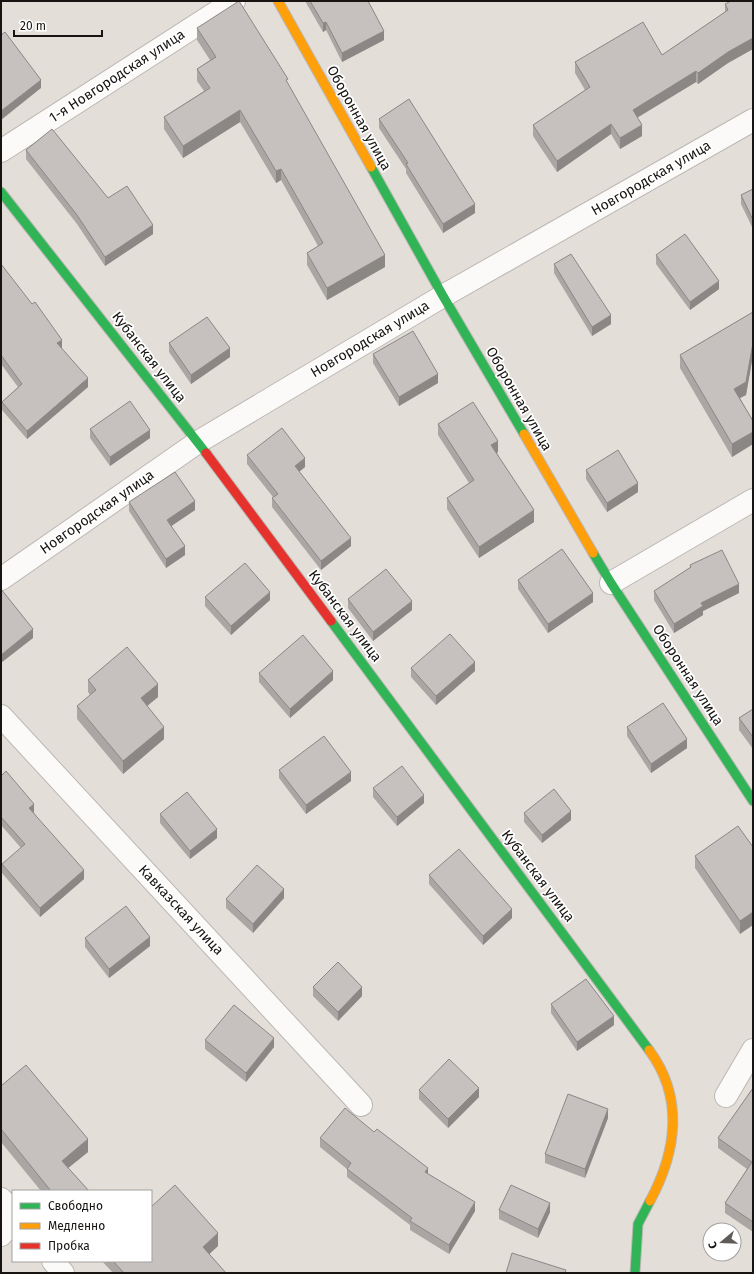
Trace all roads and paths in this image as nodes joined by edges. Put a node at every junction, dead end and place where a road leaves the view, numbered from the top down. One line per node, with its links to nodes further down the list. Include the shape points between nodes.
1 (234, 1): 4 (street, 1-я Новгородская улица)
2 (278, 1): 6 (street, Оборонная улица)
3 (753, 120): 6 (street, Новгородская улица)
4 (1, 151)
5 (1, 192): 7 (street, Кубанская улица)
6 (443, 296): 7 (street, Новгородская улица); 10 (street, Оборонная улица)
7 (198, 442): 9 (street, Новгородская улица); 22 (street, Кубанская улица, via 658,1063 673,1105 673,1132 659,1185 638,1224)
8 (753, 500): 10 (street)
9 (1, 579)
10 (611, 583): 12 (street, Оборонная улица)
11 (1, 716): 15 (street, Кавказская улица)
12 (753, 801)
13 (753, 1050): 14 (street)
14 (726, 1096)
15 (361, 1105)
16 (1, 1199): 17 (street)
17 (12, 1211)
18 (12, 1222): 19 (street)
19 (1, 1235)
20 (54, 1262): 21 (street)
21 (63, 1273)
22 (635, 1273)

